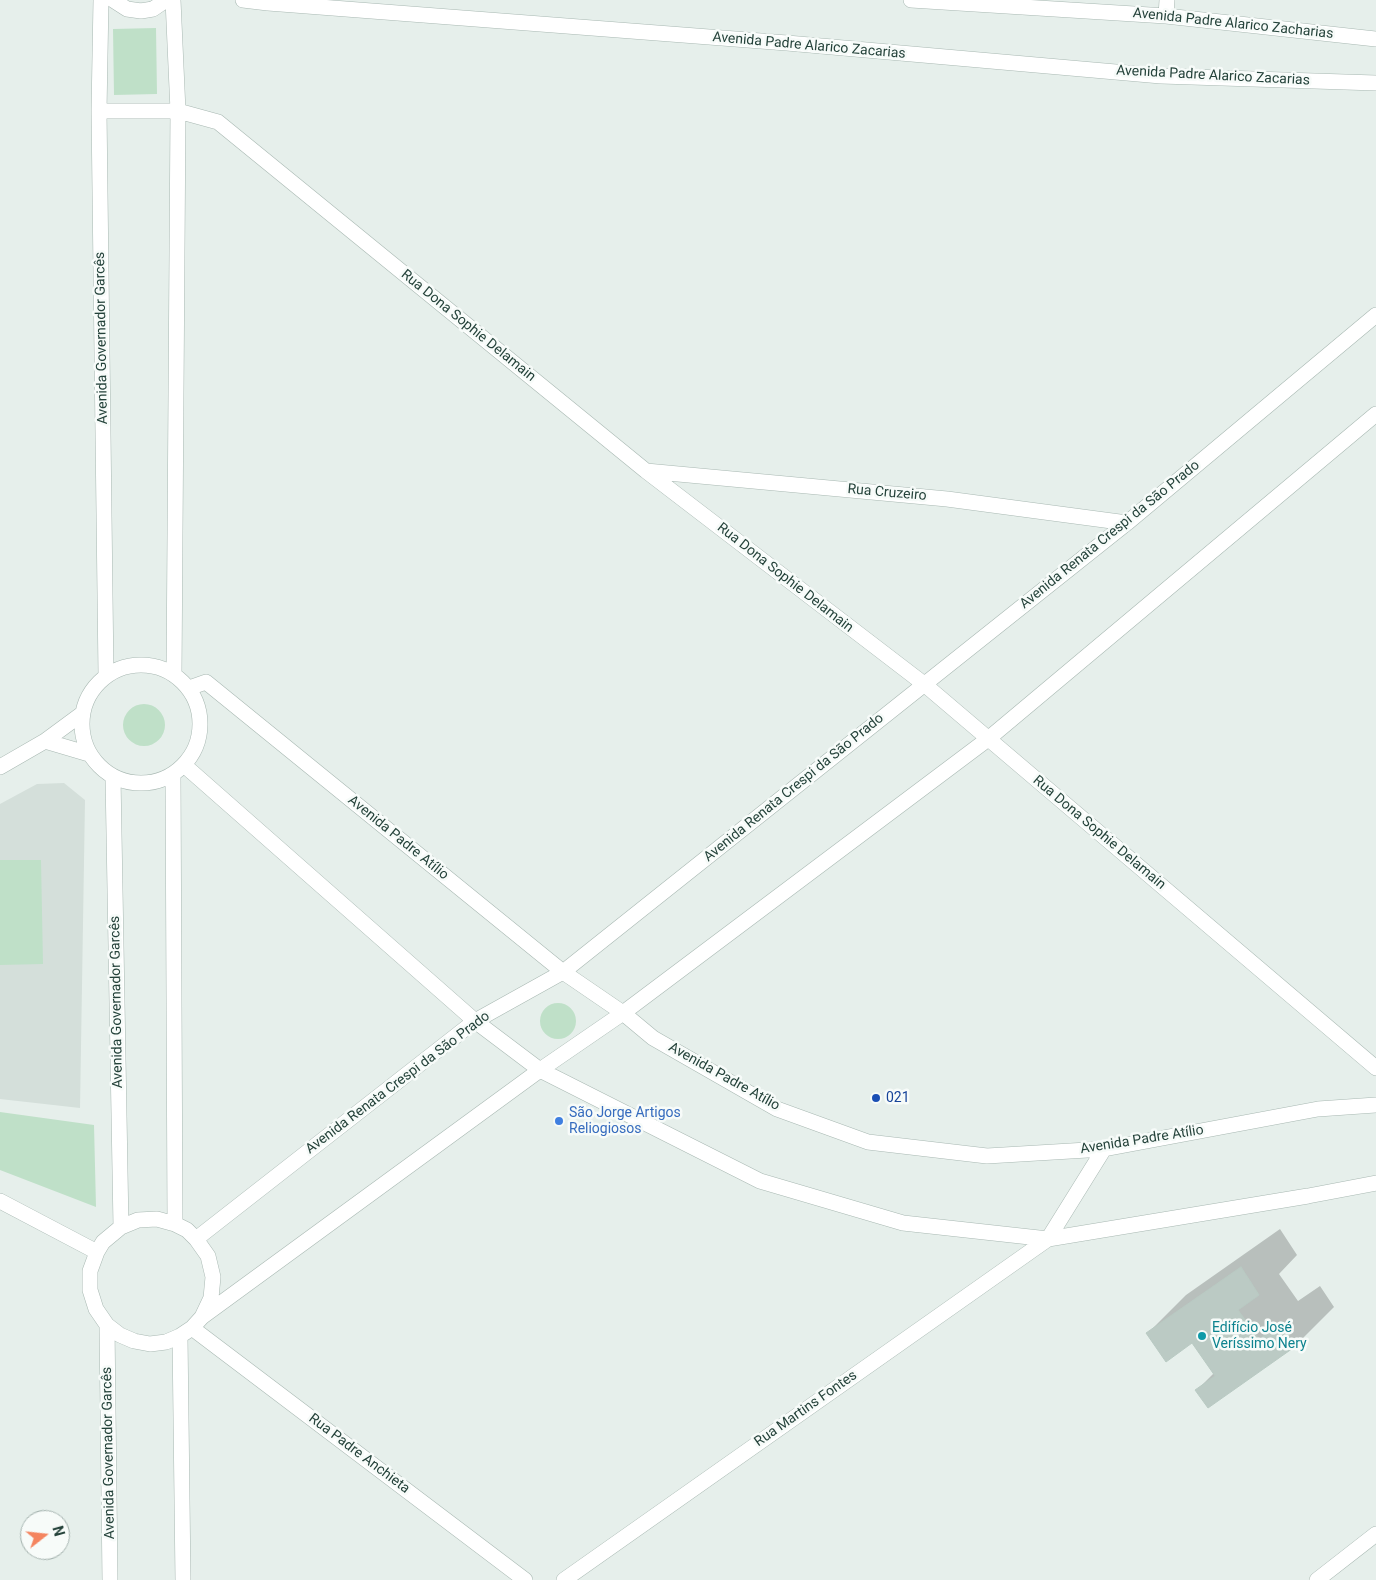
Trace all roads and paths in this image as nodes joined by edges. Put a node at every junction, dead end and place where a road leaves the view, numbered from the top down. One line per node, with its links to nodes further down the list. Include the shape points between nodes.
1 (101, 0): 11 (street, Avenida Governador Garcês)
2 (113, 0): 3 (street, via 127,9 141,11 154,9)
3 (166, 0)
4 (173, 0): 12 (street)
5 (243, 0): 10 (street, Avenida Padre Alarico Zacarias, via 1161,76)
6 (911, 0): 8 (street, Avenida Padre Alarico Zacharias)
7 (1167, 0): 8 (street)
8 (1166, 16): 9 (street, Avenida Padre Alarico Zacharias)
9 (1376, 39)
10 (1376, 83)
11 (99, 110): 12 (street, Rua Dona Sophie Delamain); 18 (street, Avenida Governador Garcês)
12 (178, 111): 15 (street, Rua Dona Sophie Delamain, via 218,122); 17 (street)
13 (1376, 315): 16 (street, Avenida Renata Crespi da São Prado)
14 (1376, 414): 22 (street)
15 (646, 471): 16 (street, Rua Cruzeiro, via 948,498); 19 (street, Rua Dona Sophie Delamain)
16 (1127, 523): 19 (street, Avenida Renata Crespi da São Prado)
17 (174, 674): 18 (street, via 161,668 132,665 118,668); 20 (street)
18 (106, 676): 21 (street, via 87,698)
19 (924, 684): 22 (street, Rua Dona Sophie Delamain); 28 (street, Avenida Renata Crespi da São Prado)
20 (188, 688): 26 (street, via 196,703 200,728 194,752); 28 (street, Avenida Padre Atílio, via 206,682)
21 (82, 713): 23 (street); 24 (street, via 82,734)
22 (988, 739): 29 (street); 31 (street, Rua Dona Sophie Delamain)
23 (45, 741): 24 (street); 25 (street)
24 (90, 754): 27 (street)
25 (0, 767)
26 (178, 770): 27 (street, via 159,782 144,784); 30 (street); 37 (street)
27 (113, 777): 38 (street, Avenida Governador Garcês)
28 (563, 972): 29 (street, Avenida Padre Atílio); 30 (street, Avenida Renata Crespi da São Prado)
29 (623, 1013): 32 (street); 34 (street, Avenida Padre Atílio, via 653,1038 777,1109 868,1142 987,1156)
30 (475, 1021): 32 (street); 39 (street, Avenida Renata Crespi da São Prado)
31 (1376, 1068)
32 (540, 1070): 40 (street, via 760,1182 902,1222); 43 (street)
33 (1376, 1105): 34 (street, Avenida Padre Atílio, via 1318,1109)
34 (1104, 1149): 40 (street)
35 (1376, 1183): 40 (street)
36 (0, 1200): 41 (street)
37 (176, 1224): 38 (street, via 157,1219 138,1220); 39 (street)
38 (121, 1227): 41 (street, via 103,1242)
39 (196, 1238): 43 (street, via 208,1256 213,1277 211,1298)
40 (1048, 1239): 48 (street, Rua Martins Fontes)
41 (97, 1252): 42 (street, via 90,1271 90,1290 96,1309)
42 (108, 1325): 43 (street, via 120,1335 150,1344 166,1342); 45 (street, Avenida Governador Garcês)
43 (192, 1327): 46 (street); 47 (street, Rua Padre Anchieta)
44 (1376, 1534): 49 (street)
45 (110, 1580)
46 (183, 1580)
47 (525, 1580)
48 (564, 1580)
49 (1317, 1580)

